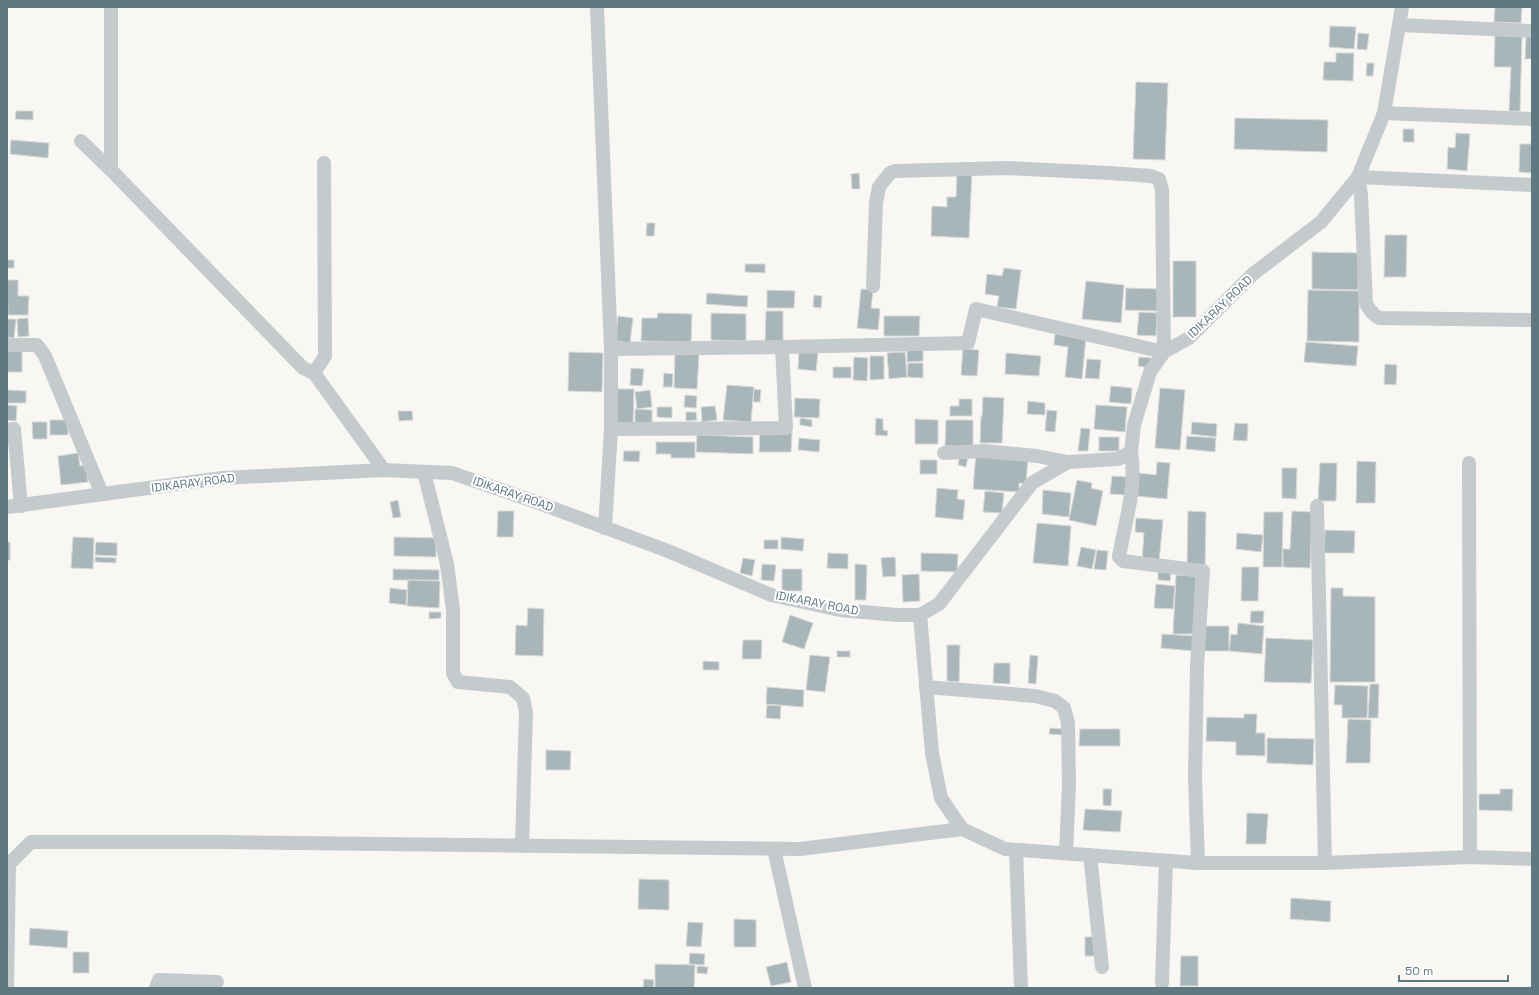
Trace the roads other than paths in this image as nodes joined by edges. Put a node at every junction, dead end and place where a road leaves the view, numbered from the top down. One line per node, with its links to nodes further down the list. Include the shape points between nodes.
1 (110, 7): 10 (street)
2 (597, 7): 17 (street)
3 (1402, 7): 4 (street, IDIKARAY ROAD)
4 (1400, 25): 5 (street); 6 (street, IDIKARAY ROAD)
5 (1532, 31)
6 (1384, 113): 7 (street); 11 (street, IDIKARAY ROAD)
7 (1532, 119)
8 (81, 141): 10 (street)
9 (324, 163): 19 (street, via 325,356)
10 (111, 170): 19 (street, via 303,368)
11 (1358, 177): 12 (street); 14 (street, via 1366,303 1373,314 1379,318); 18 (street, IDIKARAY ROAD, via 1321,222 1253,274 1189,338)
12 (1532, 185)
13 (873, 286): 18 (street, via 879,187 895,170 1008,168 1151,176 1159,179 1162,190)
14 (1532, 320)
15 (7, 345): 28 (street, via 37,345 45,356)
16 (782, 346): 17 (street); 18 (street, via 968,343 976,309); 20 (street, via 786,428)
17 (611, 349): 20 (street)
18 (1164, 352): 22 (street, IDIKARAY ROAD, via 1150,372 1134,425)
19 (314, 373): 26 (street)
20 (611, 429): 32 (street)
21 (7, 430): 29 (street, via 14,429)
22 (1131, 452): 24 (street, via 1118,458); 44 (street, IDIKARAY ROAD, via 1133,484 1119,556 1122,561 1203,571 1197,666 1195,770)
23 (944, 453): 24 (street, via 984,451)
24 (1068, 462): 33 (street, via 1032,483 939,604)
25 (1469, 463): 41 (street)
26 (384, 470): 27 (street, IDIKARAY ROAD); 28 (street, IDIKARAY ROAD, via 222,478)
27 (424, 472): 32 (street, IDIKARAY ROAD, via 452,473); 36 (street, via 447,564 453,610 453,673 458,682 510,687 523,698 526,712)
28 (102, 494): 29 (street, IDIKARAY ROAD)
29 (22, 506): 31 (street, IDIKARAY ROAD)
30 (1317, 506): 45 (street)
31 (7, 507)
32 (606, 528): 33 (street, IDIKARAY ROAD, via 668,551 771,596 840,610)
33 (920, 615): 34 (street)
34 (926, 687): 35 (street, via 932,753 941,798); 39 (street, via 1035,696 1055,701 1064,708 1068,723 1069,777)
35 (962, 829): 37 (street, via 800,849); 38 (street, via 1005,849)
36 (522, 846): 37 (street); 49 (street, via 31,842 10,864)
37 (774, 849): 51 (street)
38 (1016, 850): 39 (street); 52 (street)
39 (1066, 853): 40 (street)
40 (1090, 855): 43 (street); 46 (street)
41 (1470, 857): 42 (street); 45 (street)
42 (1532, 858)
43 (1166, 861): 44 (street); 48 (street)
44 (1198, 863): 45 (street)
45 (1325, 863)
46 (1102, 967)
47 (217, 982): 50 (street, via 160,980)
48 (1162, 983)
49 (7, 988)
50 (156, 988)
51 (805, 988)
52 (1021, 988)

